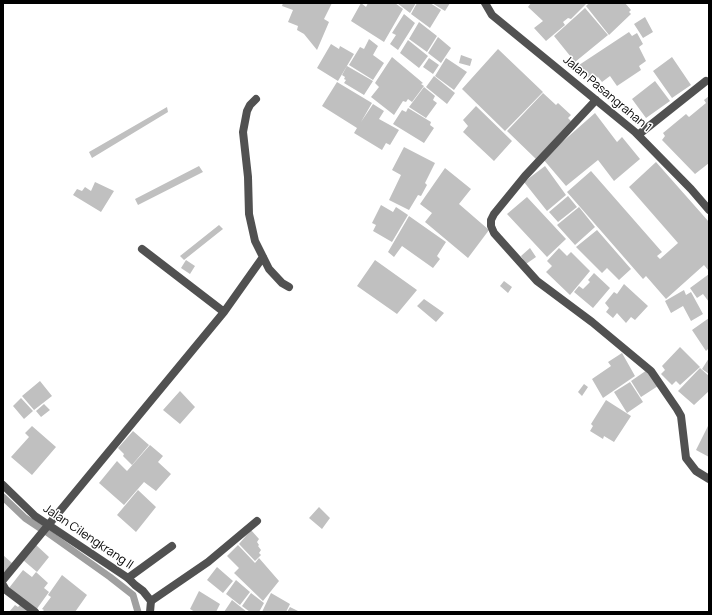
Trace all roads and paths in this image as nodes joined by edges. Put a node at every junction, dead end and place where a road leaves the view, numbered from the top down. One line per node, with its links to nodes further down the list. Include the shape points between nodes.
1 (485, 3): 4 (street, Jalan Pasangrahan 1, via 492,15)
2 (706, 81): 5 (street)
3 (256, 99): 8 (street, via 250,105 244,120 243,144 248,177 249,214 255,241)
4 (596, 100): 5 (street, Jalan Pasangrahan 1); 11 (street, via 525,176 494,214 491,226 494,233 537,281 651,371 679,413 686,458 696,471)
5 (638, 135): 6 (street, Jalan Pasangrahan 1, via 691,188)
6 (709, 210)
7 (142, 249): 10 (street)
8 (263, 257): 9 (street, via 269,269); 10 (street)
9 (289, 287)
10 (224, 312): 14 (street)
11 (709, 479)
12 (3, 485): 14 (street, Jalan Cilengkrang II)
13 (257, 521): 19 (street, via 208,562)
14 (48, 525): 16 (street, Jalan Cilengkrang II); 17 (street)
15 (172, 546): 16 (street)
16 (128, 578): 19 (street, Jalan Cilengkrang II)
17 (3, 580)
18 (3, 585): 20 (street)
19 (151, 601): 21 (street)
20 (35, 612)
21 (150, 612)

